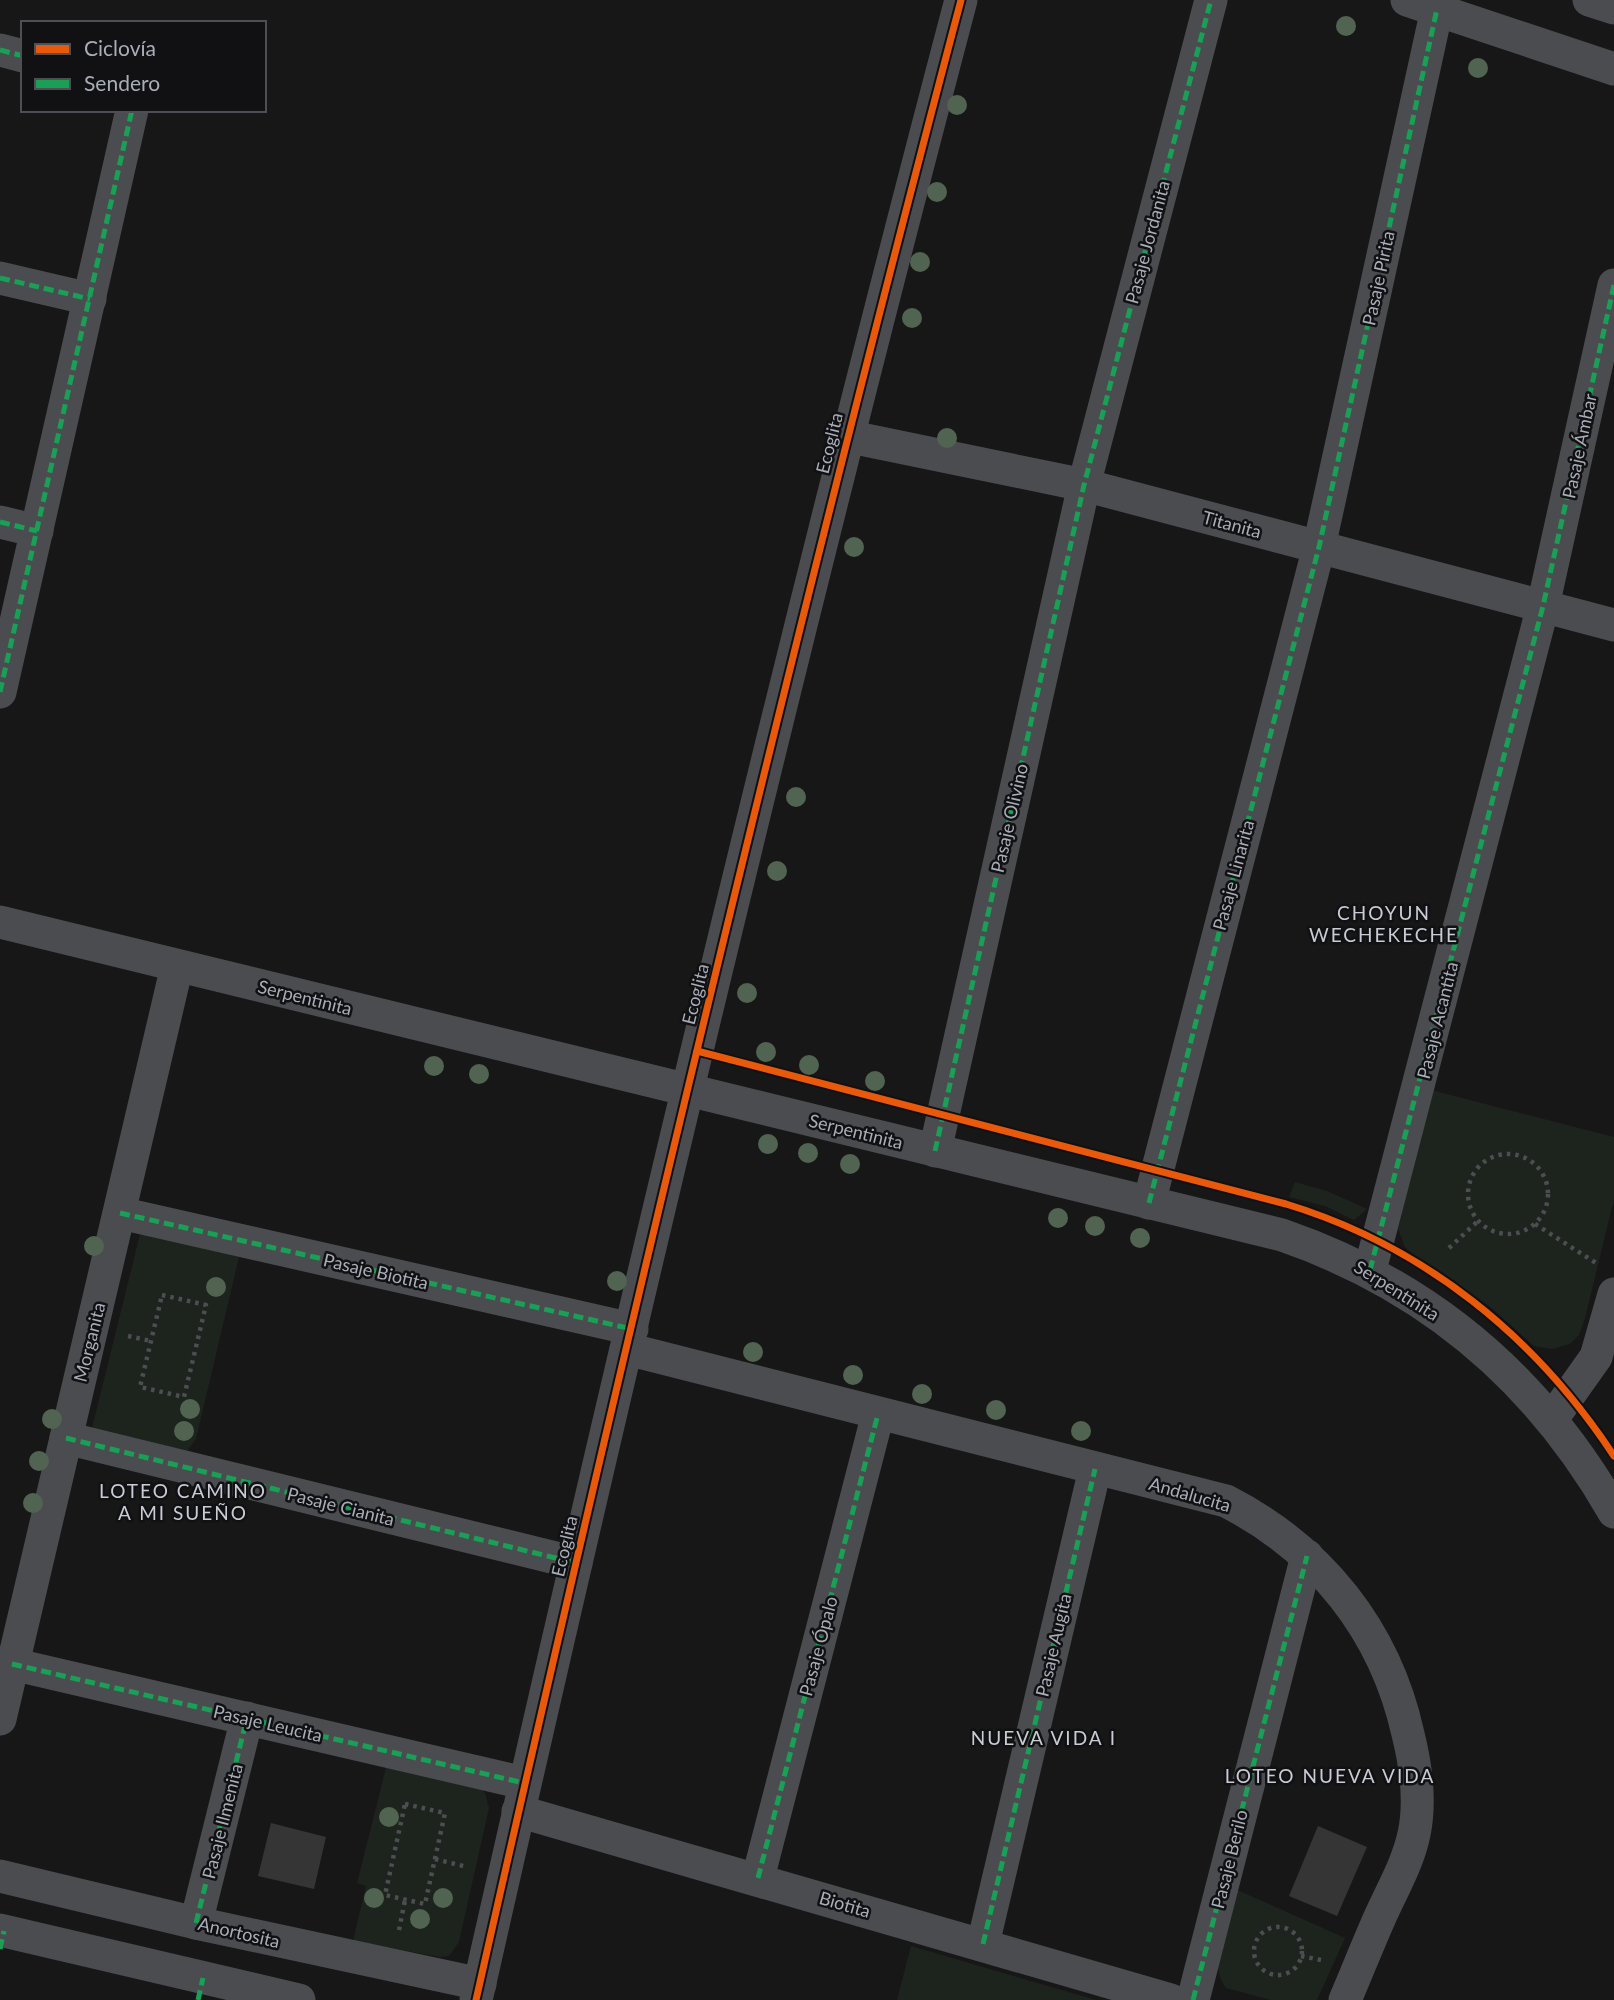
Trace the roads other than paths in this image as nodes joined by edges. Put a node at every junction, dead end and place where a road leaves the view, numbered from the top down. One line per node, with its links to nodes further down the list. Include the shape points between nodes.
1 (961, 0): 13 (street, Ecoglita)
2 (1211, 0): 14 (street, Pasaje Jordanita)
3 (1588, 0): 5 (street)
4 (1422, 5): 8 (street); 17 (street, Pasaje Pirita)
5 (1614, 8)
6 (0, 50): 7 (street)
7 (21, 55)
8 (1614, 69)
9 (132, 112): 12 (street)
10 (0, 278): 12 (street)
11 (1614, 285): 18 (street, Pasaje Ámbar)
12 (90, 299): 16 (street)
13 (846, 436): 14 (street, Titanita); 23 (street, Ecoglita)
14 (1084, 485): 17 (street, Titanita); 24 (street, Pasaje Olivino)
15 (0, 522): 16 (street)
16 (37, 531): 20 (street)
17 (1319, 547): 18 (street, Titanita); 25 (street, Pasaje Linarita)
18 (1543, 606): 19 (street, Titanita); 27 (street, Pasaje Acantita)
19 (1614, 625)
20 (0, 692)
21 (0, 922): 22 (street, Serpentinita)
22 (177, 966): 23 (street, Serpentinita); 26 (street, Morganita)
23 (688, 1090): 24 (street, Serpentinita); 29 (street, Ecoglita)
24 (935, 1151): 25 (street, Serpentinita)
25 (1149, 1203): 27 (street, Serpentinita, via 1282,1235)
26 (120, 1213): 29 (street, Pasaje Biotita); 32 (street, Morganita)
27 (1370, 1270): 31 (street, Serpentinita, via 1465,1335)
28 (1608, 1281): 31 (street, via 1596,1357)
29 (629, 1339): 30 (street, Andalucita); 36 (street, Ecoglita)
30 (878, 1415): 33 (street, Andalucita); 42 (street, Pasaje Ópalo)
31 (1552, 1419): 34 (street, Serpentinita)
32 (66, 1438): 36 (street, Pasaje Cianita); 37 (street, Morganita)
33 (1095, 1469): 35 (street, Andalucita, via 1226,1502 1262,1520); 45 (street, Pasaje Augita)
34 (1614, 1512)
35 (1307, 1556): 50 (street, Pasaje Berilo); 51 (street, Andalucita, via 1348,1599 1383,1656 1405,1719 1417,1783 1409,1852)
36 (576, 1563): 40 (street, Ecoglita)
37 (12, 1664): 38 (street, Morganita); 39 (street, Pasaje Leucita)
38 (0, 1718)
39 (247, 1718): 40 (street, Pasaje Leucita); 43 (street, Pasaje Ilmenita)
40 (521, 1797): 42 (street, Biotita); 47 (street, Ecoglita)
41 (0, 1875): 43 (street, Anortosita)
42 (758, 1878): 45 (street, Biotita)
43 (196, 1923): 47 (street, Anortosita)
44 (1, 1936): 46 (street)
45 (983, 1944): 49 (street, Biotita)
46 (201, 1989): 48 (street)
47 (478, 1992)
48 (299, 2000)
49 (1171, 2000)
50 (1193, 2000)
51 (1345, 2000)

